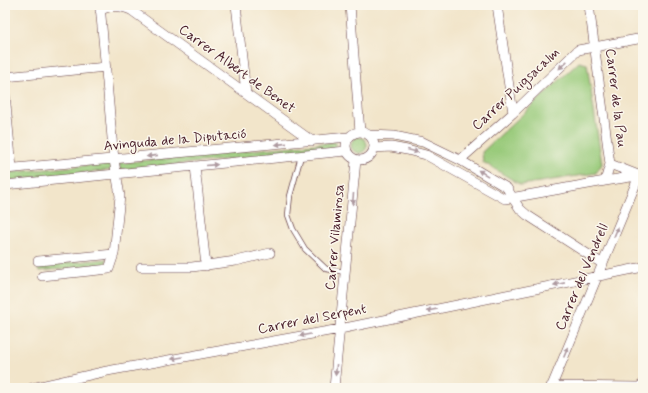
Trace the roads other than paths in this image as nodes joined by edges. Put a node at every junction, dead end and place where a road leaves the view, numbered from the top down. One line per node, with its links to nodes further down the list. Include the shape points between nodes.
1 (236, 5): 12 (street)
2 (350, 5): 14 (street)
3 (497, 5): 13 (street)
4 (589, 5): 8 (street, Carrer de la Pau)
5 (100, 8): 6 (street); 9 (street)
6 (129, 8): 12 (street, Carrer Albert de Benet)
7 (643, 38): 8 (street, Carrer Puigsacalm)
8 (595, 46): 13 (street, Carrer Puigsacalm, one-way to 13, via 578,50); 23 (street, Carrer de la Pau)
9 (106, 67): 10 (street); 20 (street)
10 (5, 78)
11 (5, 94): 25 (street)
12 (246, 94): 16 (street, Carrer Albert de Benet)
13 (513, 113): 22 (street, Carrer Puigsacalm)
14 (365, 133): 15 (street, via 356,132); 17 (street, via 374,143); 22 (street, via 423,142)
15 (348, 138): 16 (street, Avinguda de la Diputació); 18 (street)
16 (312, 141): 20 (street, Avinguda de la Diputació, one-way to 20)
17 (374, 148): 21 (street, via 370,156); 30 (street, one-way to 30, via 391,147 426,155 505,199)
18 (346, 151): 19 (street, Avinguda de la Diputació); 21 (street)
19 (301, 156): 24 (street, Avinguda de la Diputació, one-way to 19); 38 (lane, via 290,196 288,215 293,229 305,249 326,269)
20 (114, 160): 25 (street, Avinguda de la Diputació); 26 (street)
21 (356, 160): 38 (street, Carrer Vilamirosa, one-way to 38)
22 (460, 160): 30 (street, one-way to 22, via 507,188)
23 (610, 164): 27 (street, Carrer de la Pau); 28 (street)
24 (195, 166): 26 (street, Avinguda de la Diputació); 35 (street)
25 (9, 168)
26 (117, 174): 29 (street, Avinguda de la Diputació); 32 (street, via 120,206)
27 (641, 176): 28 (street); 34 (street, Carrer del Vendrell, one-way to 27)
28 (605, 181): 30 (street)
29 (5, 185)
30 (512, 198): 34 (street, via 527,215)
31 (270, 253): 35 (street)
32 (114, 254): 33 (street); 39 (street, via 109,269)
33 (38, 262)
34 (603, 264): 40 (street, Carrer del Vendrell)
35 (206, 266): 36 (street)
36 (141, 267)
37 (643, 267): 40 (street, Carrer del Serpent)
38 (346, 272): 41 (street, Carrer Vilamirosa)
39 (42, 276)
40 (598, 276): 41 (street, Carrer del Serpent, one-way to 41); 43 (street, Carrer del Vendrell, one-way to 40)
41 (340, 328): 44 (street, Carrer del Serpent, one-way to 44, via 107,371); 45 (street, Carrer Vilamirosa, one-way to 45)
42 (643, 384): 43 (street, via 639,387)
43 (551, 387)
44 (32, 388)
45 (334, 388)

